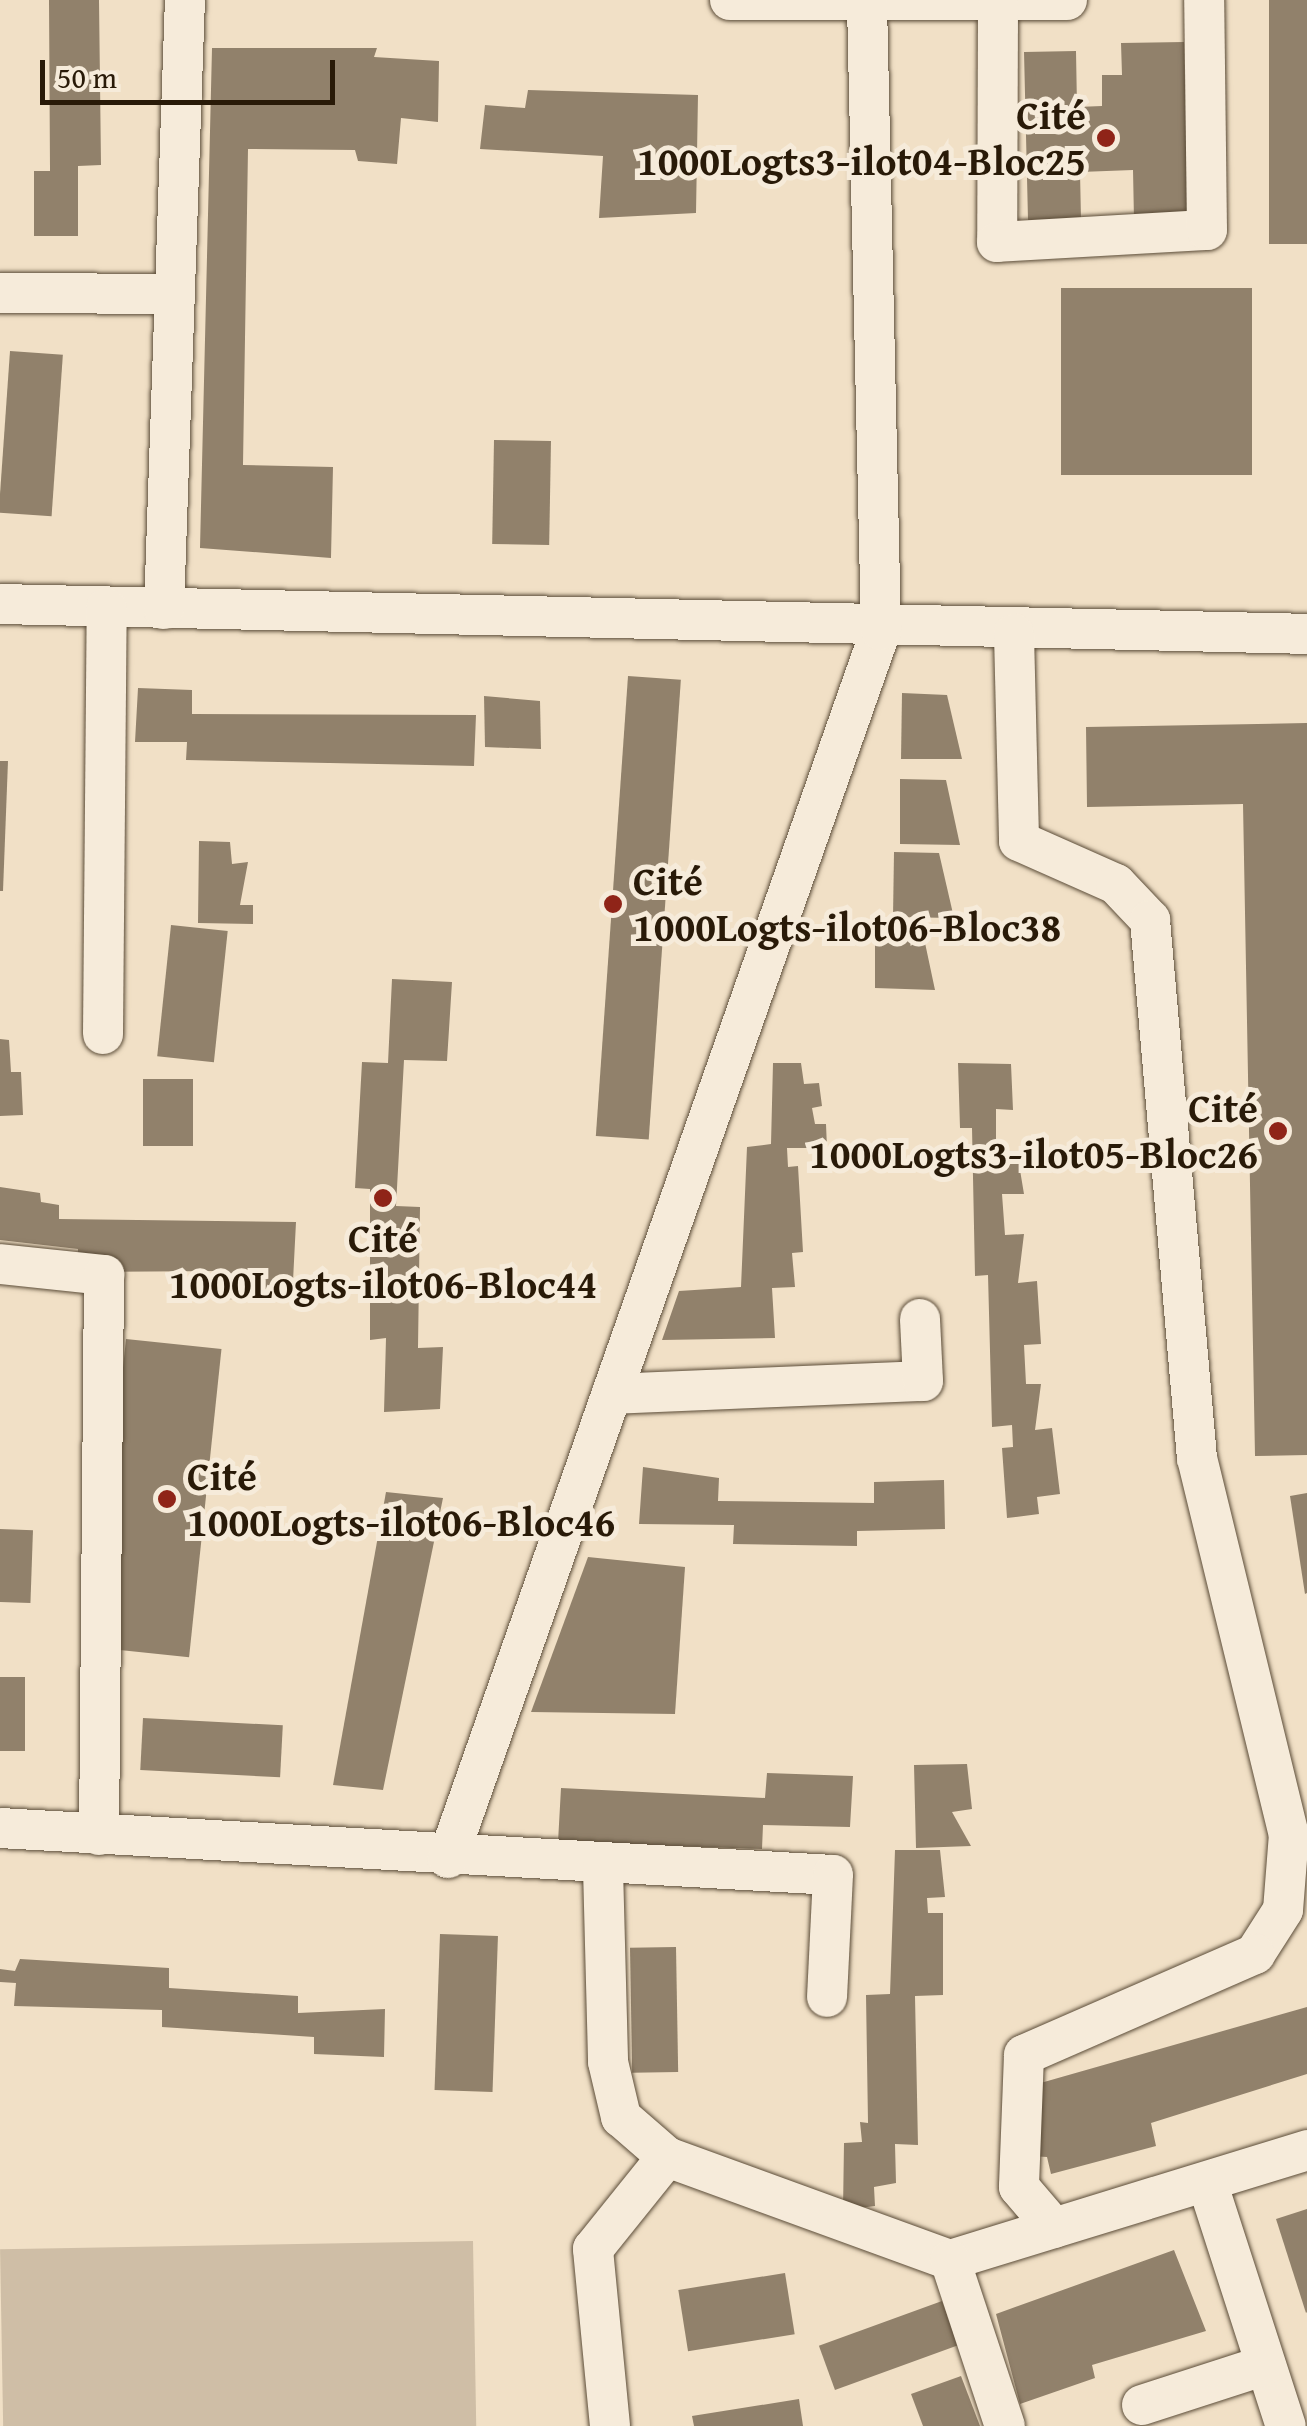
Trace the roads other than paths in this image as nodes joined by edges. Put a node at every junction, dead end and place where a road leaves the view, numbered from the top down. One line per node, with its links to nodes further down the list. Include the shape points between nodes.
1 (185, 0): 8 (street)
2 (730, 0): 5 (street)
3 (1067, 0): 6 (street)
4 (1204, 0): 6 (street, via 1207,230 997,242)
5 (866, 3): 6 (street); 12 (street)
6 (998, 7)
7 (0, 293): 8 (street)
8 (175, 294): 11 (street)
9 (0, 604): 10 (street)
10 (106, 608): 11 (street); 15 (street)
11 (164, 609): 12 (street)
12 (881, 630): 13 (street); 18 (street)
13 (1014, 634): 14 (street); 27 (street, via 1018,840 1116,884 1150,920 1197,1458 1289,1834 1283,1910 1255,1954 1024,2055 1019,2188)
14 (1307, 634)
15 (103, 1034)
16 (0, 1264): 20 (street, via 104,1275)
17 (920, 1319): 18 (street, via 923,1381)
18 (612, 1394): 21 (street)
19 (0, 1828): 20 (street)
20 (99, 1835): 21 (street)
21 (448, 1858): 22 (street)
22 (603, 1868): 23 (street, via 833,1876); 25 (street, via 608,2062 621,2117)
23 (827, 1997)
24 (1307, 2150): 26 (street)
25 (667, 2157): 28 (street); 32 (street, via 593,2250)
26 (1207, 2182): 27 (street); 29 (street)
27 (1054, 2228): 28 (street)
28 (950, 2260): 33 (street)
29 (1266, 2365): 30 (street); 34 (street)
30 (1142, 2405)
31 (1307, 2419): 34 (street)
32 (610, 2426)
33 (1005, 2426)
34 (1286, 2426)

